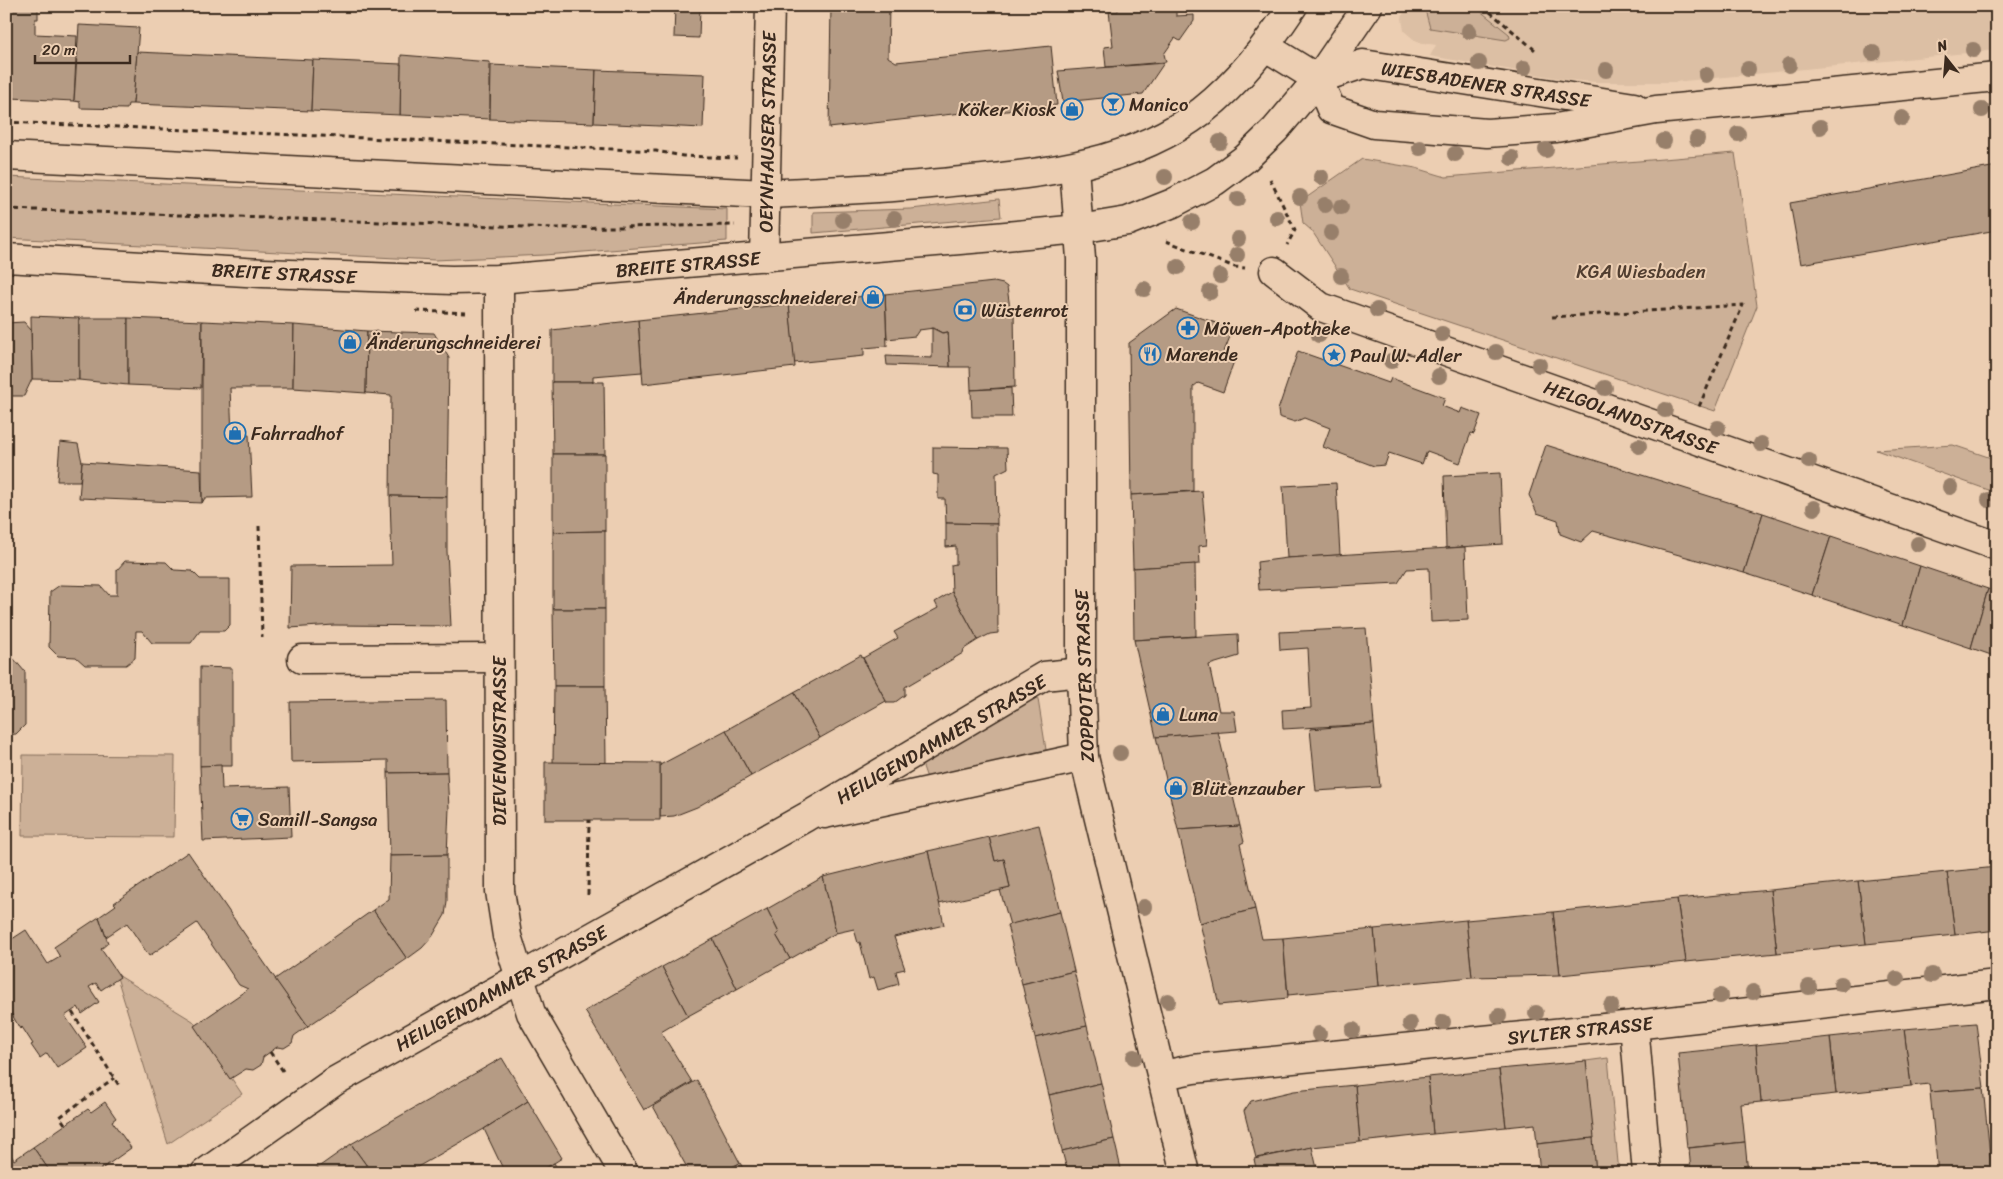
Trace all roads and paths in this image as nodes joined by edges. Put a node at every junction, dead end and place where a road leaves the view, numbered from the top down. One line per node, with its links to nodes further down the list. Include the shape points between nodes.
1 (770, 6): 15 (street, OEYNHAUSER STRASSE)
2 (1293, 6): 5 (street)
3 (1368, 6): 8 (street, BREITE STRASSE)
4 (1483, 6): 6 (path)
5 (1266, 47): 8 (street); 13 (street, via 1223,93 1166,135 1131,152)
6 (1535, 50)
7 (1997, 77): 9 (street, WIESBADENER STRASSE)
8 (1318, 79): 9 (street, WIESBADENER STRASSE, via 1363,64); 9 (street, WIESBADENER STRASSE, via 1331,109 1374,124 1428,129 1487,133 1556,128); 18 (street, BREITE STRASSE, via 1260,145 1215,181 1128,221)
9 (1656, 110)
10 (6, 122): 12 (path, via 656,150 683,156)
11 (6, 156): 15 (street)
12 (737, 158)
13 (1074, 167): 15 (street, via 916,186); 18 (street, ZOPPOTER STRASSE)
14 (1270, 179): 19 (path)
15 (766, 194): 21 (street, OEYNHAUSER STRASSE)
16 (6, 209): 17 (path, via 556,228)
17 (739, 225)
18 (1079, 229): 21 (street, BREITE STRASSE); 33 (street, ZOPPOTER STRASSE)
19 (1295, 230)
20 (1166, 241): 23 (path)
21 (764, 257): 25 (street, BREITE STRASSE)
22 (6, 258): 25 (street, BREITE STRASSE, via 263,273)
23 (1235, 267)
24 (1274, 271): 29 (street, HELGOLANDSTRASSE, via 1321,307)
25 (499, 279): 32 (street, DIEVENOWSTRASSE)
26 (1552, 317): 27 (path, via 1743,305)
27 (1695, 416)
28 (259, 526): 30 (path)
29 (1997, 546)
30 (262, 637)
31 (302, 658): 32 (street)
32 (499, 658): 38 (street, DIEVENOWSTRASSE, via 500,891 507,936)
33 (1081, 672): 34 (street, ZOPPOTER STRASSE); 35 (street, HEILIGENDAMMER STRASSE, via 1044,676)
34 (1084, 757): 35 (street, HEILIGENDAMMER STRASSE); 44 (street, ZOPPOTER STRASSE)
35 (806, 817): 38 (street, HEILIGENDAMMER STRASSE)
36 (590, 820): 37 (path)
37 (588, 895)
38 (519, 978): 48 (street, HEILIGENDAMMER STRASSE, via 335,1081); 49 (street, DIEVENOWSTRASSE, via 540,1029)
39 (1997, 984): 41 (street, SYLTER STRASSE)
40 (72, 1012): 45 (path)
41 (1634, 1025): 44 (street, SYLTER STRASSE, via 1193,1069); 51 (street)
42 (270, 1052): 43 (path)
43 (283, 1071)
44 (1163, 1075): 50 (street, ZOPPOTER STRASSE)
45 (114, 1078): 46 (path); 47 (path, via 60,1117)
46 (120, 1087)
47 (65, 1124)
48 (205, 1173)
49 (624, 1173)
50 (1185, 1173)
51 (1647, 1173)

